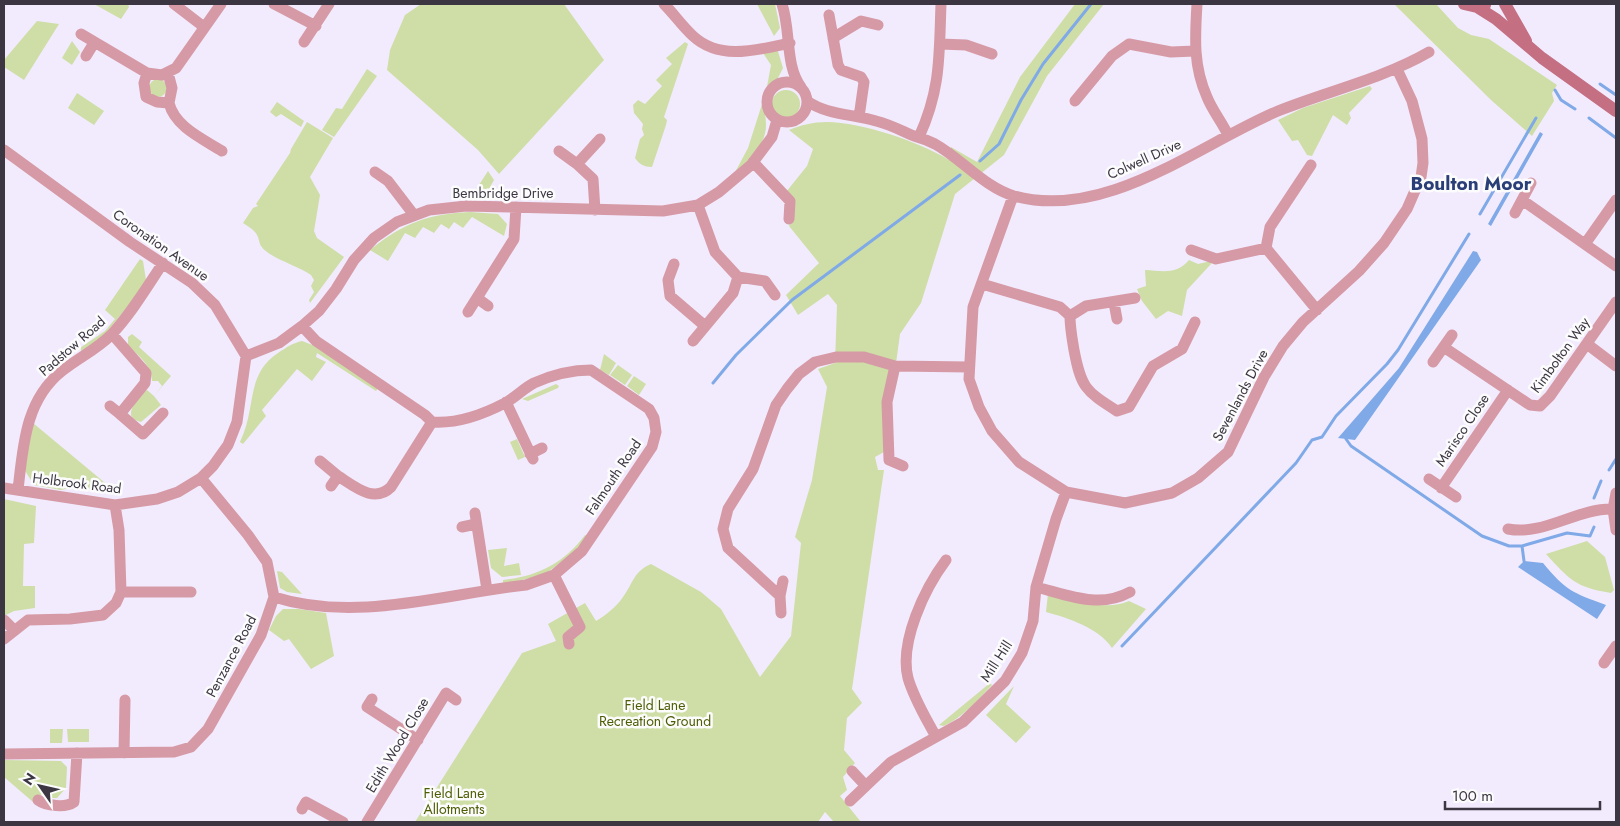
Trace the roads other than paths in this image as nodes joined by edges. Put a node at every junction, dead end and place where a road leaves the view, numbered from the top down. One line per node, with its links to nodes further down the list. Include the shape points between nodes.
1 (174, 4): 15 (street)
2 (221, 4): 15 (street)
3 (274, 4): 14 (street)
4 (329, 4): 14 (street)
5 (664, 4): 20 (street, via 693,36 711,49 744,52)
6 (782, 4): 20 (street)
7 (941, 4): 21 (street)
8 (1197, 4): 23 (street)
9 (1464, 4): 11 (street)
10 (1505, 4): 22 (street)
11 (1482, 5): 22 (street)
12 (828, 15): 17 (street)
13 (878, 25): 17 (street, via 861,21)
14 (316, 26): 18 (street)
15 (204, 27): 30 (street, via 176,68)
16 (81, 34): 19 (street)
17 (833, 38): 36 (street, via 841,70 861,77 864,82)
18 (304, 42)
19 (94, 43): 26 (street); 29 (street)
20 (790, 43): 27 (street)
21 (940, 44): 25 (street, via 966,45); 39 (street, via 938,84)
22 (1530, 48): 35 (street)
23 (1194, 51): 33 (street, via 1171,52 1129,44 1112,56); 38 (street, via 1207,99)
24 (1429, 52): 28 (street, Colwell Drive)
25 (992, 54)
26 (86, 56)
27 (790, 58): 31 (street); 32 (street)
28 (1397, 69): 38 (street, Colwell Drive, via 1302,102); 73 (street, Sevenlands Drive, via 1412,101 1422,139 1424,162 1416,192 1384,243 1350,282)
29 (147, 73): 30 (street); 34 (street, via 144,84 146,97)
30 (168, 73): 34 (street, via 172,88)
31 (781, 82): 32 (street, Colwell Drive, via 798,85); 37 (street, via 767,99 769,112)
32 (805, 101): 36 (street, Colwell Drive, via 818,108); 37 (street, via 796,121 785,123)
33 (1075, 101)
34 (169, 103): 41 (street, via 179,122)
35 (1616, 111)
36 (860, 117): 39 (street, Colwell Drive)
37 (777, 120): 44 (street, Bembridge Drive, via 772,137)
38 (1228, 135): 50 (street, Colwell Drive, via 1118,189 1077,199 1040,200)
39 (918, 138): 50 (street, Colwell Drive, via 935,144 989,184)
40 (600, 139): 45 (street)
41 (222, 151)
42 (559, 151): 45 (street)
43 (8, 152): 47 (street); 62 (street, Coronation Avenue)
44 (753, 162): 53 (street, Bembridge Drive, via 719,192); 58 (street, via 790,201)
45 (577, 164): 55 (street, via 593,179)
46 (1311, 165): 60 (street, via 1270,227)
47 (4, 166)
48 (375, 172): 57 (street, via 388,181)
49 (1531, 183): 51 (street)
50 (1013, 196): 66 (street, Sevenlands Drive)
51 (1522, 200): 56 (street); 59 (street)
52 (1616, 200): 59 (street)
53 (698, 205): 55 (street, Bembridge Drive, via 663,211); 65 (street, via 715,252)
54 (516, 207): 55 (street, Bembridge Drive); 57 (street, Bembridge Drive, via 466,206); 68 (street, via 514,239)
55 (595, 210)
56 (1515, 213)
57 (414, 215): 78 (street, Bembridge Drive, via 374,238 354,260 319,311)
58 (789, 219)
59 (1585, 244): 64 (street)
60 (1266, 248): 61 (street, via 1216,259); 73 (street)
61 (1191, 250)
62 (163, 263): 80 (street, Padstow Road); 85 (street, Coronation Avenue, via 192,283 215,305)
63 (674, 264): 79 (street, via 668,280 670,296)
64 (1616, 266)
65 (738, 277): 67 (street, via 765,281); 79 (street, via 733,293)
66 (982, 284): 75 (street, via 1060,307); 89 (street, Sevenlands Drive, via 973,307)
67 (775, 295)
68 (477, 298): 72 (street); 74 (street)
69 (1135, 298): 71 (street)
70 (1616, 302): 83 (street, Kimbolton Way)
71 (1114, 303): 75 (street, via 1098,302); 76 (street)
72 (488, 306)
73 (1317, 310): 106 (street, Sevenlands Drive, via 1303,322 1278,354 1228,452 1198,478 1172,493 1125,503)
74 (468, 312)
75 (1070, 316): 77 (street, via 1076,366 1083,384 1094,396 1117,411 1129,407 1153,366 1182,349)
76 (1118, 319)
77 (1195, 322)
78 (302, 326): 85 (street, Bembridge Drive, via 279,343); 95 (street, via 316,341)
79 (706, 326): 82 (street)
80 (112, 334): 94 (street, via 146,374 145,383); 105 (street, Padstow Road, via 56,376 34,407 24,436)
81 (1452, 336): 84 (street)
82 (693, 341)
83 (1586, 344): 88 (street); 90 (street, Kimbolton Way, via 1540,406 1530,406)
84 (1444, 348): 86 (street); 90 (street, Kimbolton Way)
85 (246, 356): 100 (street, via 237,422 228,445)
86 (1433, 362)
87 (895, 366): 89 (street); 98 (street, via 887,402 885,461); 122 (street, via 864,357 836,357 816,362 799,374 776,405 759,457 728,509 723,529 728,548)
88 (1616, 366)
89 (969, 367): 106 (street, Sevenlands Drive, via 969,379 979,407 1005,448 1019,462)
90 (1508, 390): 104 (street, Marisco Close)
91 (506, 402): 95 (street, Falmouth Road, via 468,419); 96 (street, via 532,457); 115 (street, Falmouth Road, via 534,384 557,375 591,370 649,409 654,418 656,432 652,447 582,551)
92 (110, 406): 94 (street)
93 (163, 413): 94 (street, via 143,434)
94 (120, 414)
95 (432, 422): 99 (street, via 391,487 383,493 374,495 366,492)
96 (542, 448)
97 (320, 461): 99 (street)
98 (903, 466)
99 (338, 476): 102 (street)
100 (200, 478): 109 (street, Holbrook Road, via 178,492 157,499); 123 (street, via 267,562)
101 (1428, 480): 104 (street, Marisco Close)
102 (331, 486)
103 (4, 488): 105 (street, Holbrook Road)
104 (1441, 488): 108 (street, Marisco Close)
105 (18, 490): 109 (street, Holbrook Road)
106 (1066, 492): 117 (street, Mill Hill)
107 (1616, 494): 110 (street)
108 (1456, 497)
109 (115, 505): 119 (street)
110 (1613, 509): 112 (street, via 1593,511 1529,530); 113 (street)
111 (462, 527): 118 (street, via 475,519)
112 (1508, 529)
113 (1616, 530)
114 (946, 560): 134 (street, via 932,580 916,615 907,660 913,694)
115 (554, 575): 118 (street, Falmouth Road, via 533,583); 128 (street, via 580,627 568,637)
116 (783, 581): 122 (street)
117 (1036, 587): 121 (street, via 1086,601 1106,601); 134 (street, Mill Hill, via 1033,621 1022,653 1004,681 963,722)
118 (487, 590): 123 (street, Falmouth Road, via 361,608 295,604)
119 (121, 592): 120 (street); 126 (street, via 116,603 103,615 39,618 28,620)
120 (192, 592)
121 (1130, 592)
122 (780, 596): 124 (street)
123 (274, 597): 137 (street, Penzance Road, via 261,635 200,740 191,747 174,752)
124 (781, 613)
125 (4, 620): 126 (street)
126 (13, 630): 127 (street)
127 (4, 639)
128 (569, 644)
129 (1616, 646): 130 (street)
130 (1604, 663)
131 (372, 699): 135 (street, via 367,707)
132 (125, 700): 137 (street)
133 (456, 700): 135 (street, Edith Wood Close, via 446,694)
134 (936, 737): 140 (street, Mill Hill, via 891,762)
135 (418, 740): 145 (street, Edith Wood Close)
136 (77, 753): 137 (street, Penzance Road); 138 (street, Penzance Road); 141 (street, via 74,802 70,805 47,804)
137 (124, 753)
138 (4, 754)
139 (852, 771): 140 (street)
140 (864, 785): 142 (street, Mill Hill)
141 (38, 800)
142 (850, 801)
143 (302, 809): 144 (street, via 306,802)
144 (343, 822)
145 (367, 822)

